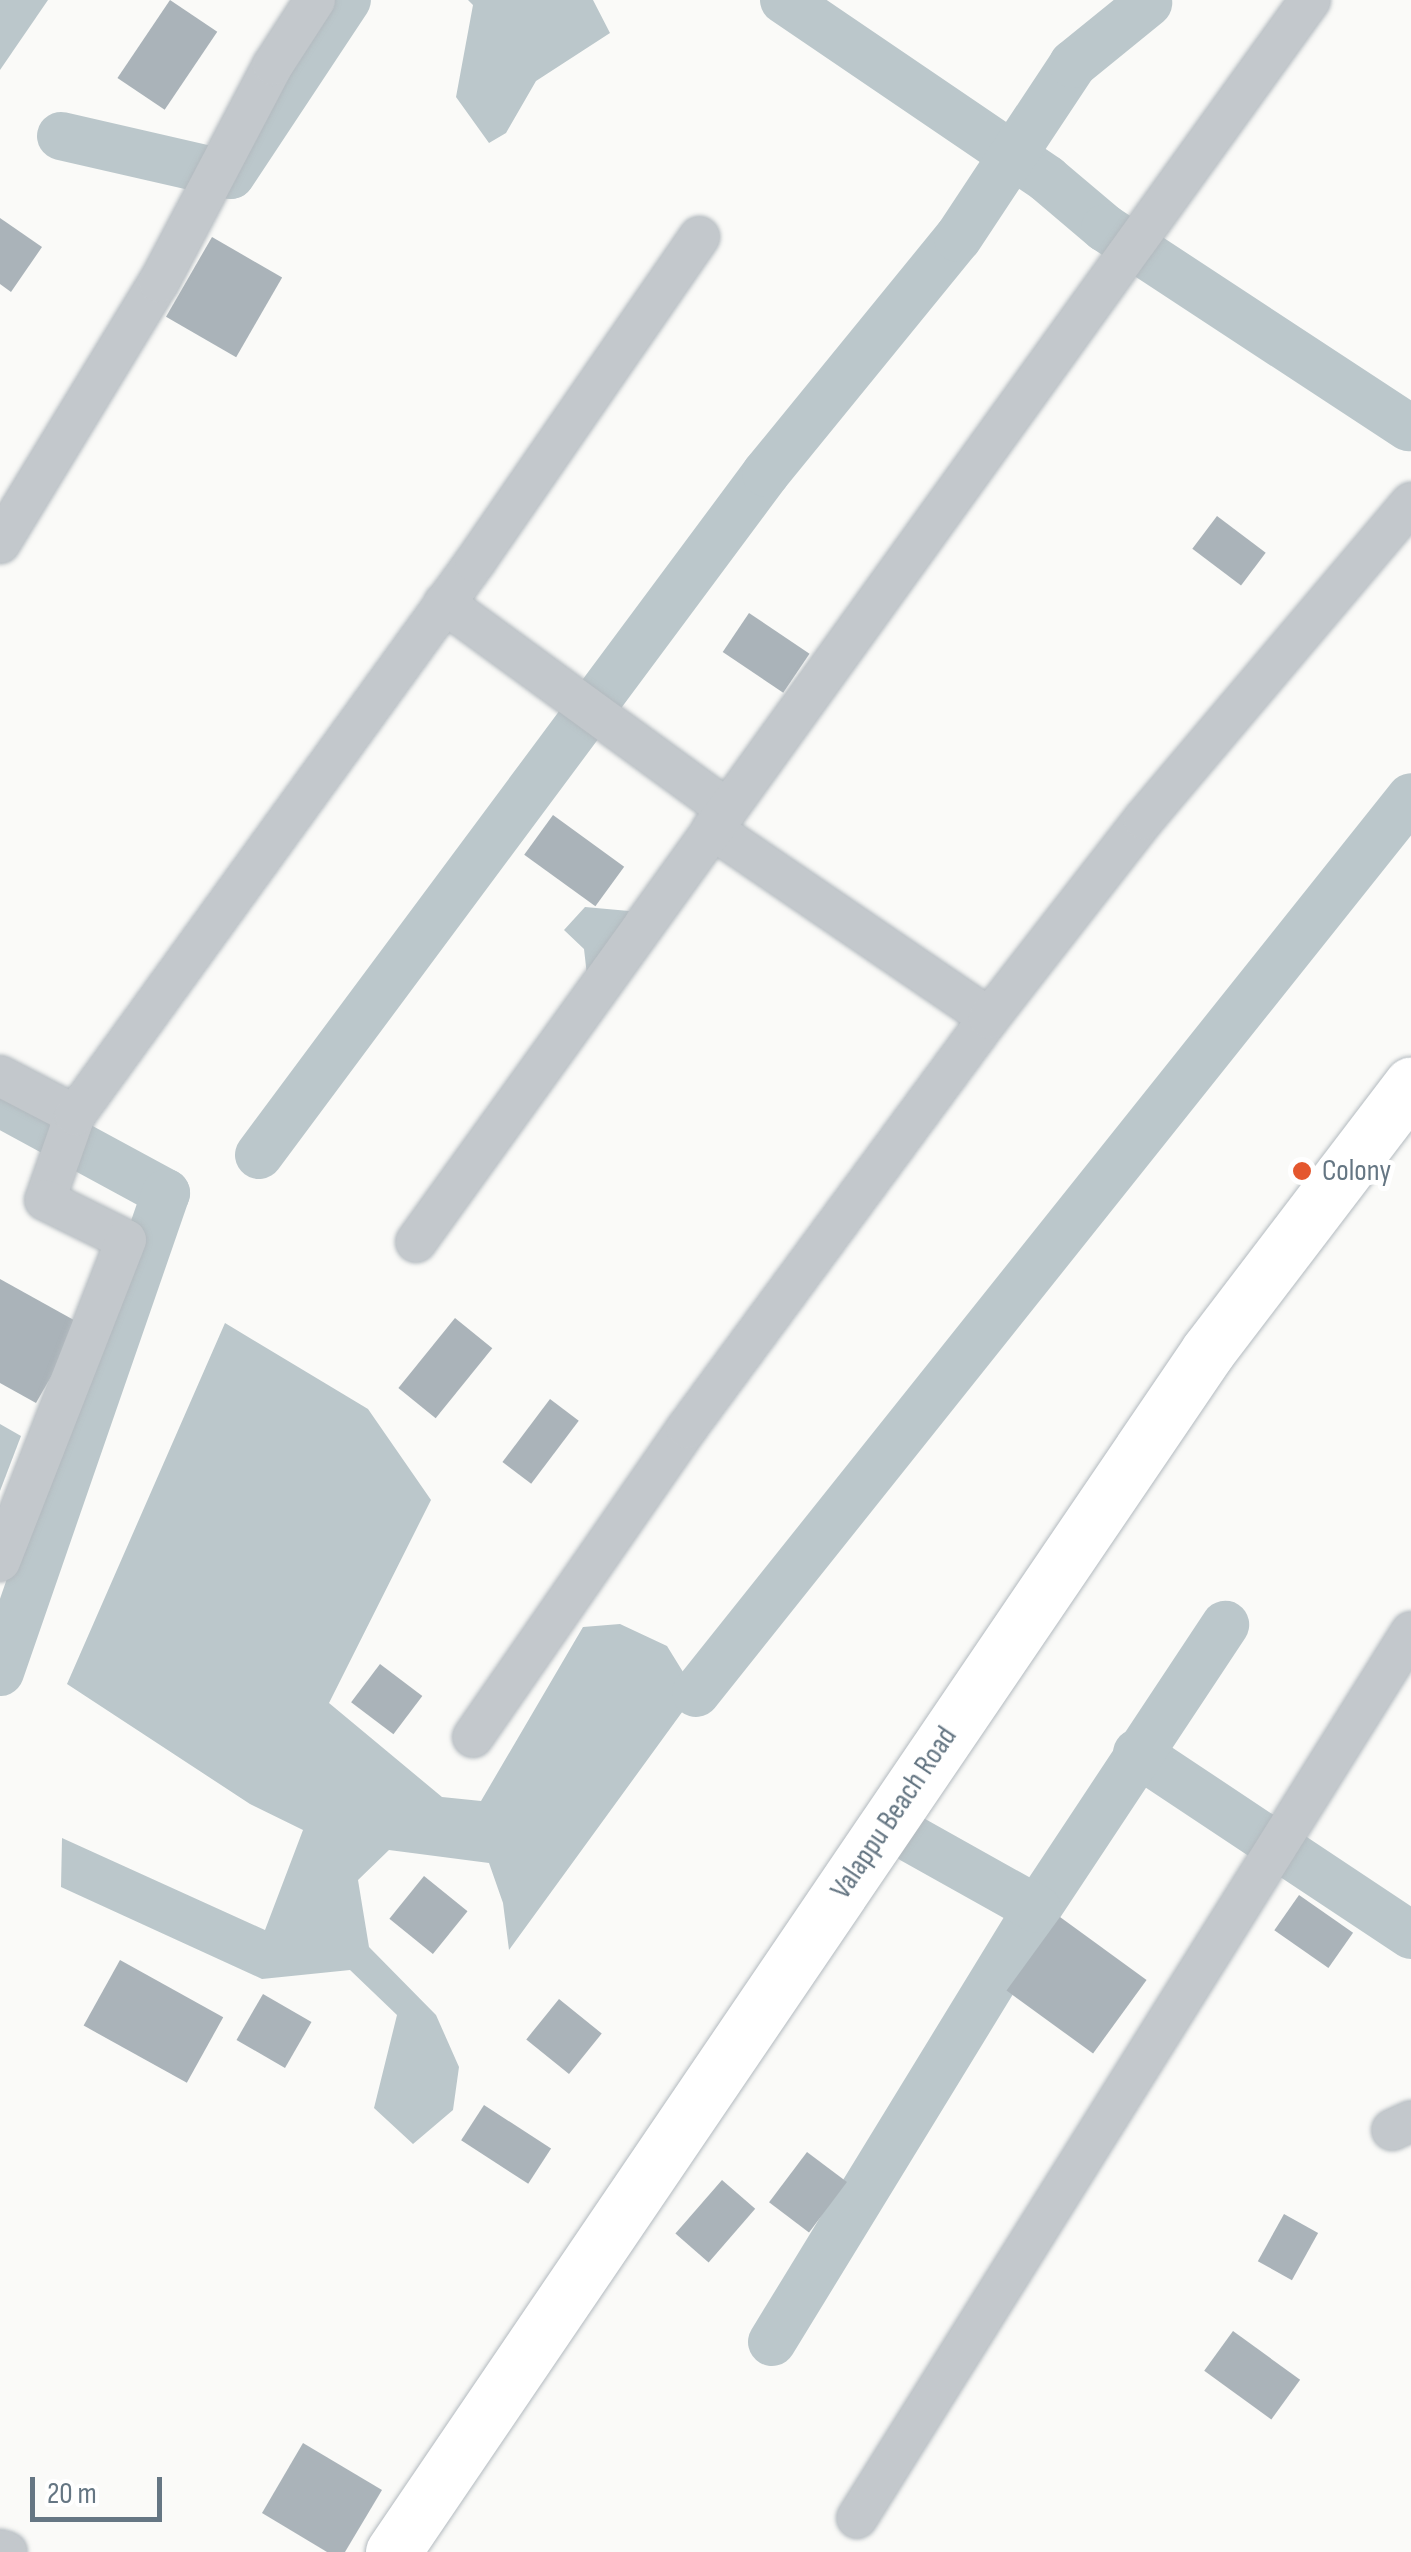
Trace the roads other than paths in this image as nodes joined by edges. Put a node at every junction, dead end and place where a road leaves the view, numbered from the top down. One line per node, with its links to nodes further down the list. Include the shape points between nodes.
1 (315, 0): 5 (street)
2 (1310, 0): 7 (street)
3 (699, 237): 6 (street)
4 (1411, 502): 8 (street, via 1144,819)
5 (0, 544)
6 (444, 603): 7 (street, via 594,712); 11 (street)
7 (719, 819): 8 (street); 12 (street)
8 (989, 1018): 15 (street, via 688,1428)
9 (0, 1076): 11 (street)
10 (1411, 1085): 17 (main road, Valappu Beach Road, via 1208,1351)
11 (68, 1135): 13 (street, via 45,1200 126,1240)
12 (416, 1242)
13 (0, 1561)
14 (1411, 1632): 16 (street)
15 (473, 1738)
16 (857, 2518)
17 (393, 2552)

